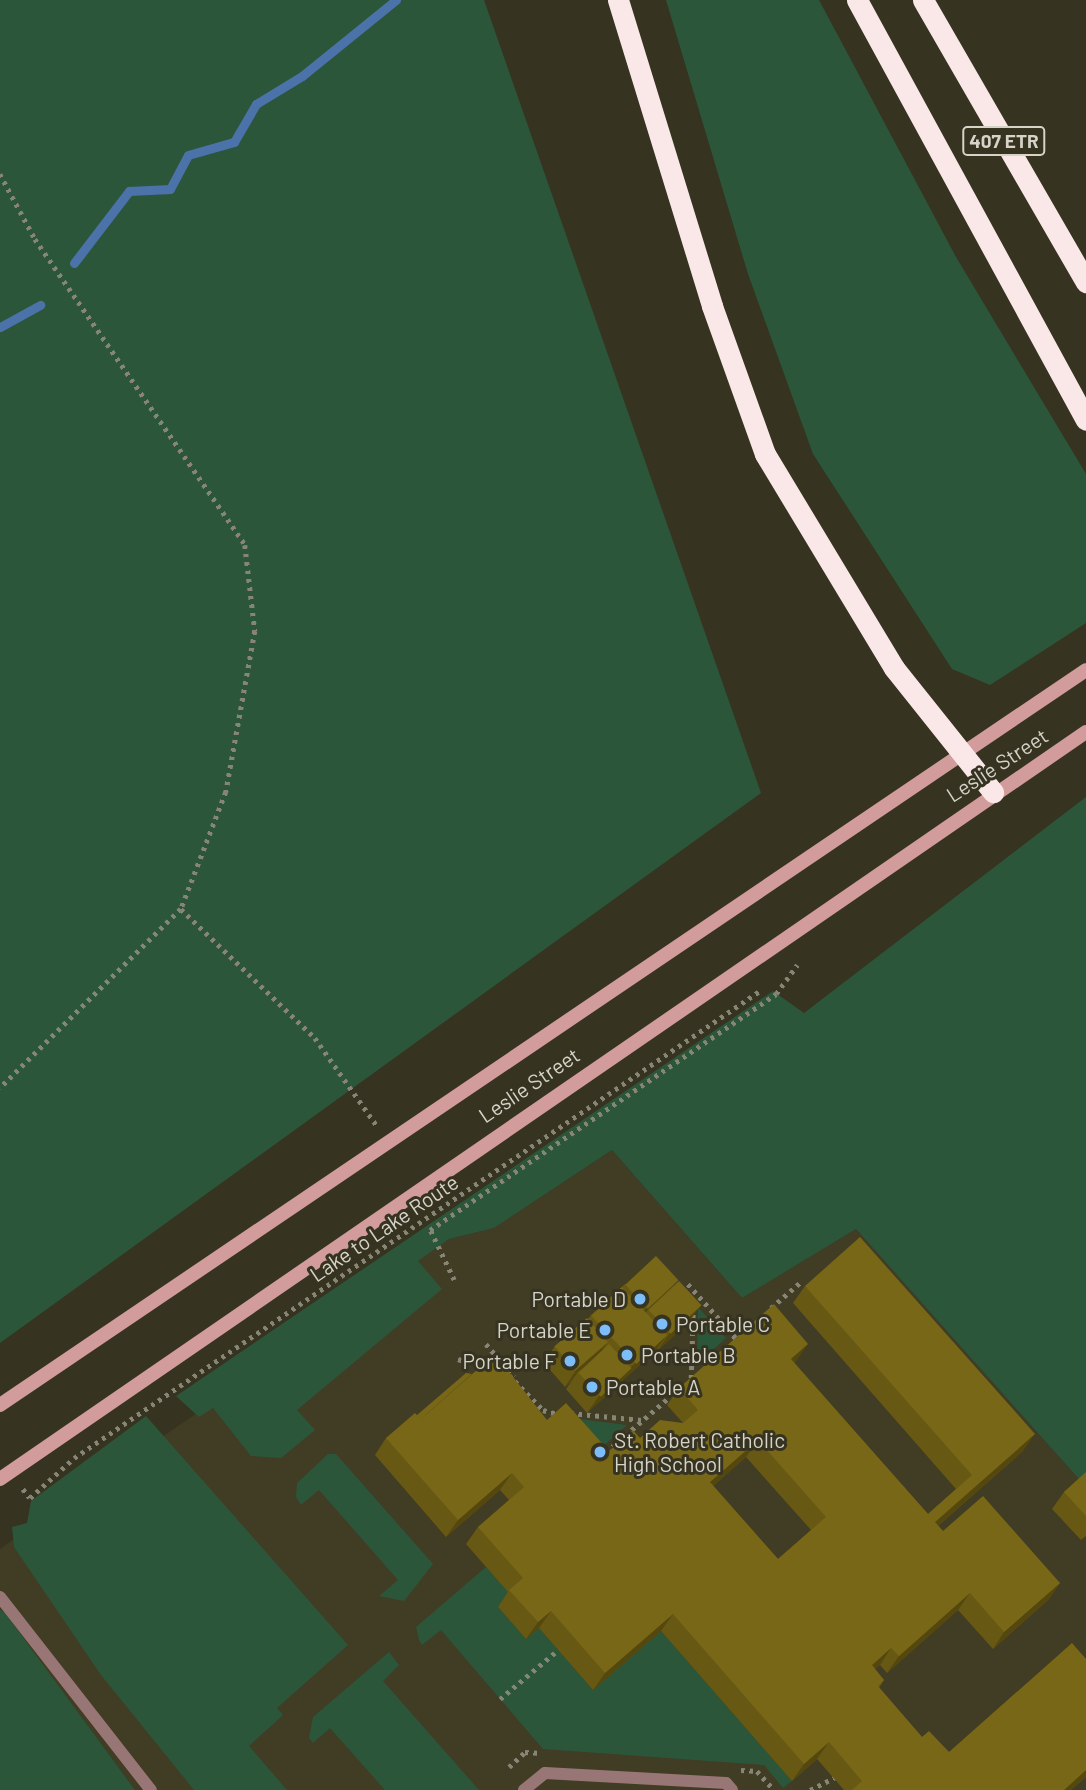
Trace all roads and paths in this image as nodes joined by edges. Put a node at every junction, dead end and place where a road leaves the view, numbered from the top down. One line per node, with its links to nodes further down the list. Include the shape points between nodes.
1 (618, 0): 9 (highway, via 712,306 765,454 894,668)
2 (857, 0): 6 (highway)
3 (923, 0): 5 (highway, 407 ETR)
4 (0, 174): 11 (path, via 35,239 245,545 255,631 226,792)
5 (1086, 282)
6 (1086, 420)
7 (1086, 670): 9 (main road, Leslie Street)
8 (1086, 733): 10 (main road, Leslie Street)
9 (967, 752): 10 (highway); 15 (main road, Leslie Street)
10 (993, 792): 36 (main road, Leslie Street)
11 (181, 909): 14 (path); 15 (path, via 315,1038)
12 (797, 965): 16 (path, via 776,993 430,1230)
13 (761, 990): 37 (path, Lake to Lake Route, via 74,1458)
14 (0, 1088)
15 (387, 1140): 31 (main road, Leslie Street)
16 (454, 1280)
17 (802, 1281): 20 (path)
18 (688, 1284): 19 (path)
19 (694, 1290): 22 (path); 30 (path)
20 (765, 1313)
21 (746, 1330): 22 (path)
22 (736, 1338): 24 (path)
23 (486, 1345): 29 (path)
24 (727, 1346)
25 (458, 1359): 26 (path)
26 (481, 1366): 28 (path); 29 (path)
27 (700, 1370): 30 (path)
28 (474, 1373)
29 (514, 1376): 32 (path, via 543,1410)
30 (691, 1378): 33 (path)
31 (0, 1405)
32 (557, 1412): 33 (path); 34 (path)
33 (642, 1420): 35 (path)
34 (565, 1421)
35 (599, 1459)
36 (0, 1479)
37 (30, 1498)
38 (0, 1597): 45 (lane)
39 (558, 1650): 40 (path)
40 (500, 1699)
41 (841, 1772): 50 (path)
42 (593, 1776): 43 (lane); 46 (lane, via 545,1773); 47 (lane)
43 (635, 1778): 44 (lane); 48 (lane)
44 (682, 1785): 49 (lane, via 726,1783)
45 (150, 1790)
46 (524, 1790)
47 (605, 1790)
48 (645, 1790)
49 (732, 1790)
50 (810, 1790)

